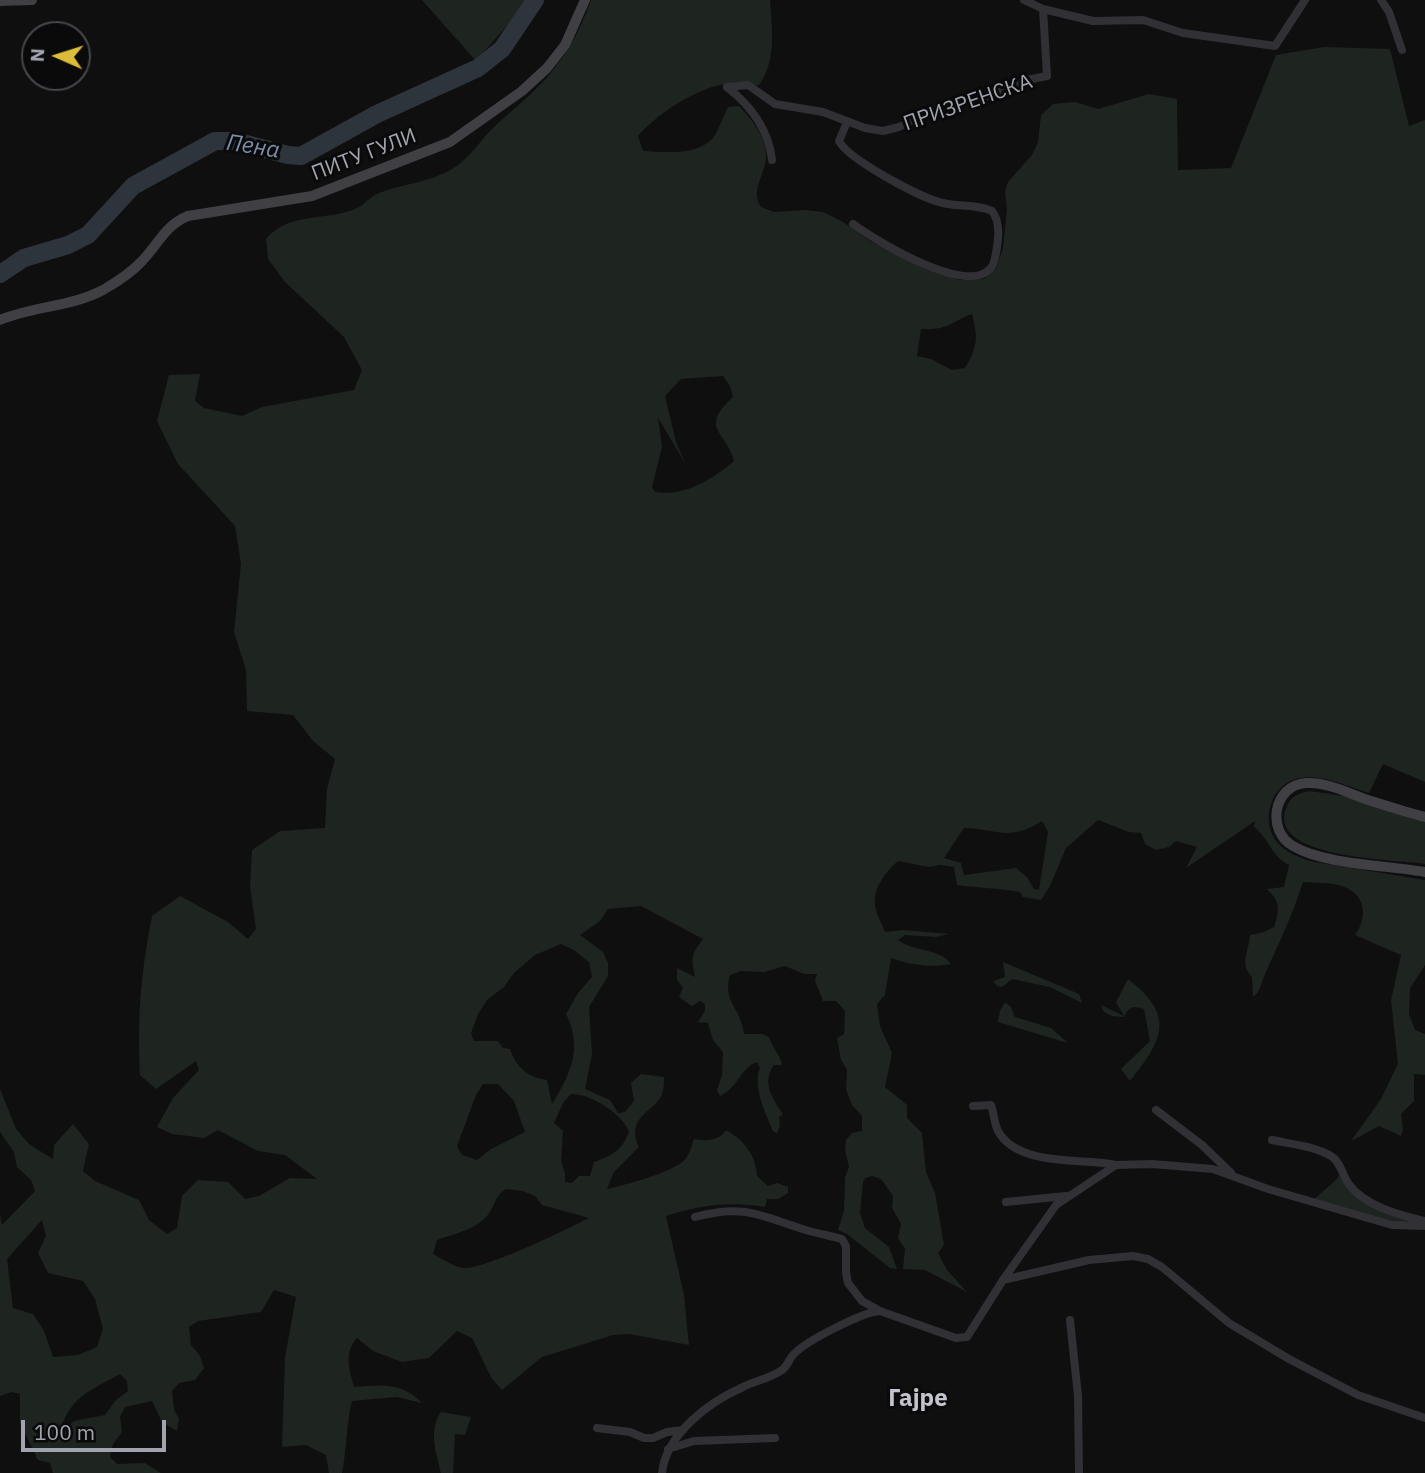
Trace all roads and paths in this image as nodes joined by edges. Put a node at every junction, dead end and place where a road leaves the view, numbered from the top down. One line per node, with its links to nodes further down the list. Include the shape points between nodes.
1 (32, 0): 6 (street)
2 (585, 0): 12 (street, ПИТУ ГУЛИ, via 565,45 547,68 450,142 312,196 188,216 170,226 141,262 102,291)
3 (1024, 0): 7 (street)
4 (1305, 0): 7 (street, via 1275,46 1183,33 1143,20 1093,21)
5 (1381, 0): 8 (street, via 1390,12)
6 (0, 1)
7 (1043, 9): 9 (street, ПРИЗРЕНСКА, via 1047,76 938,108 883,131)
8 (1402, 50)
9 (847, 122): 10 (street, ПРИЗРЕНСКА, via 771,102 748,85 727,87 762,126); 11 (street, via 839,141 851,155 933,201 992,211 998,228 996,253 986,272 953,274 885,245)
10 (772, 160)
11 (853, 224)
12 (0, 320)
13 (1425, 817): 14 (street, via 1331,786 1308,783 1286,791 1276,815 1282,838 1301,850 1331,859)
14 (1425, 872)
15 (974, 1107): 18 (street, via 992,1105 998,1130 1016,1148 1064,1161)
16 (1156, 1110): 19 (street)
17 (1272, 1140): 23 (street, via 1328,1154 1362,1197)
18 (1116, 1165): 19 (street, via 1205,1168); 20 (street)
19 (1236, 1177): 23 (street, via 1392,1225)
20 (1067, 1196): 21 (street); 24 (street, via 1050,1212)
21 (1006, 1202)
22 (695, 1217): 25 (street, via 753,1212 842,1240 848,1283 864,1303)
23 (1425, 1224)
24 (1003, 1280): 25 (street, via 965,1338); 27 (street, via 1089,1260 1148,1259 1229,1323 1289,1359 1358,1395)
25 (880, 1311): 29 (street, via 815,1340 793,1354 785,1368 740,1388)
26 (1070, 1320): 33 (street, via 1078,1396)
27 (1425, 1418)
28 (597, 1428): 29 (street, via 644,1438)
29 (683, 1430): 31 (street)
30 (775, 1438): 31 (street, via 694,1441)
31 (668, 1449): 32 (street)
32 (662, 1473)
33 (1079, 1473)

